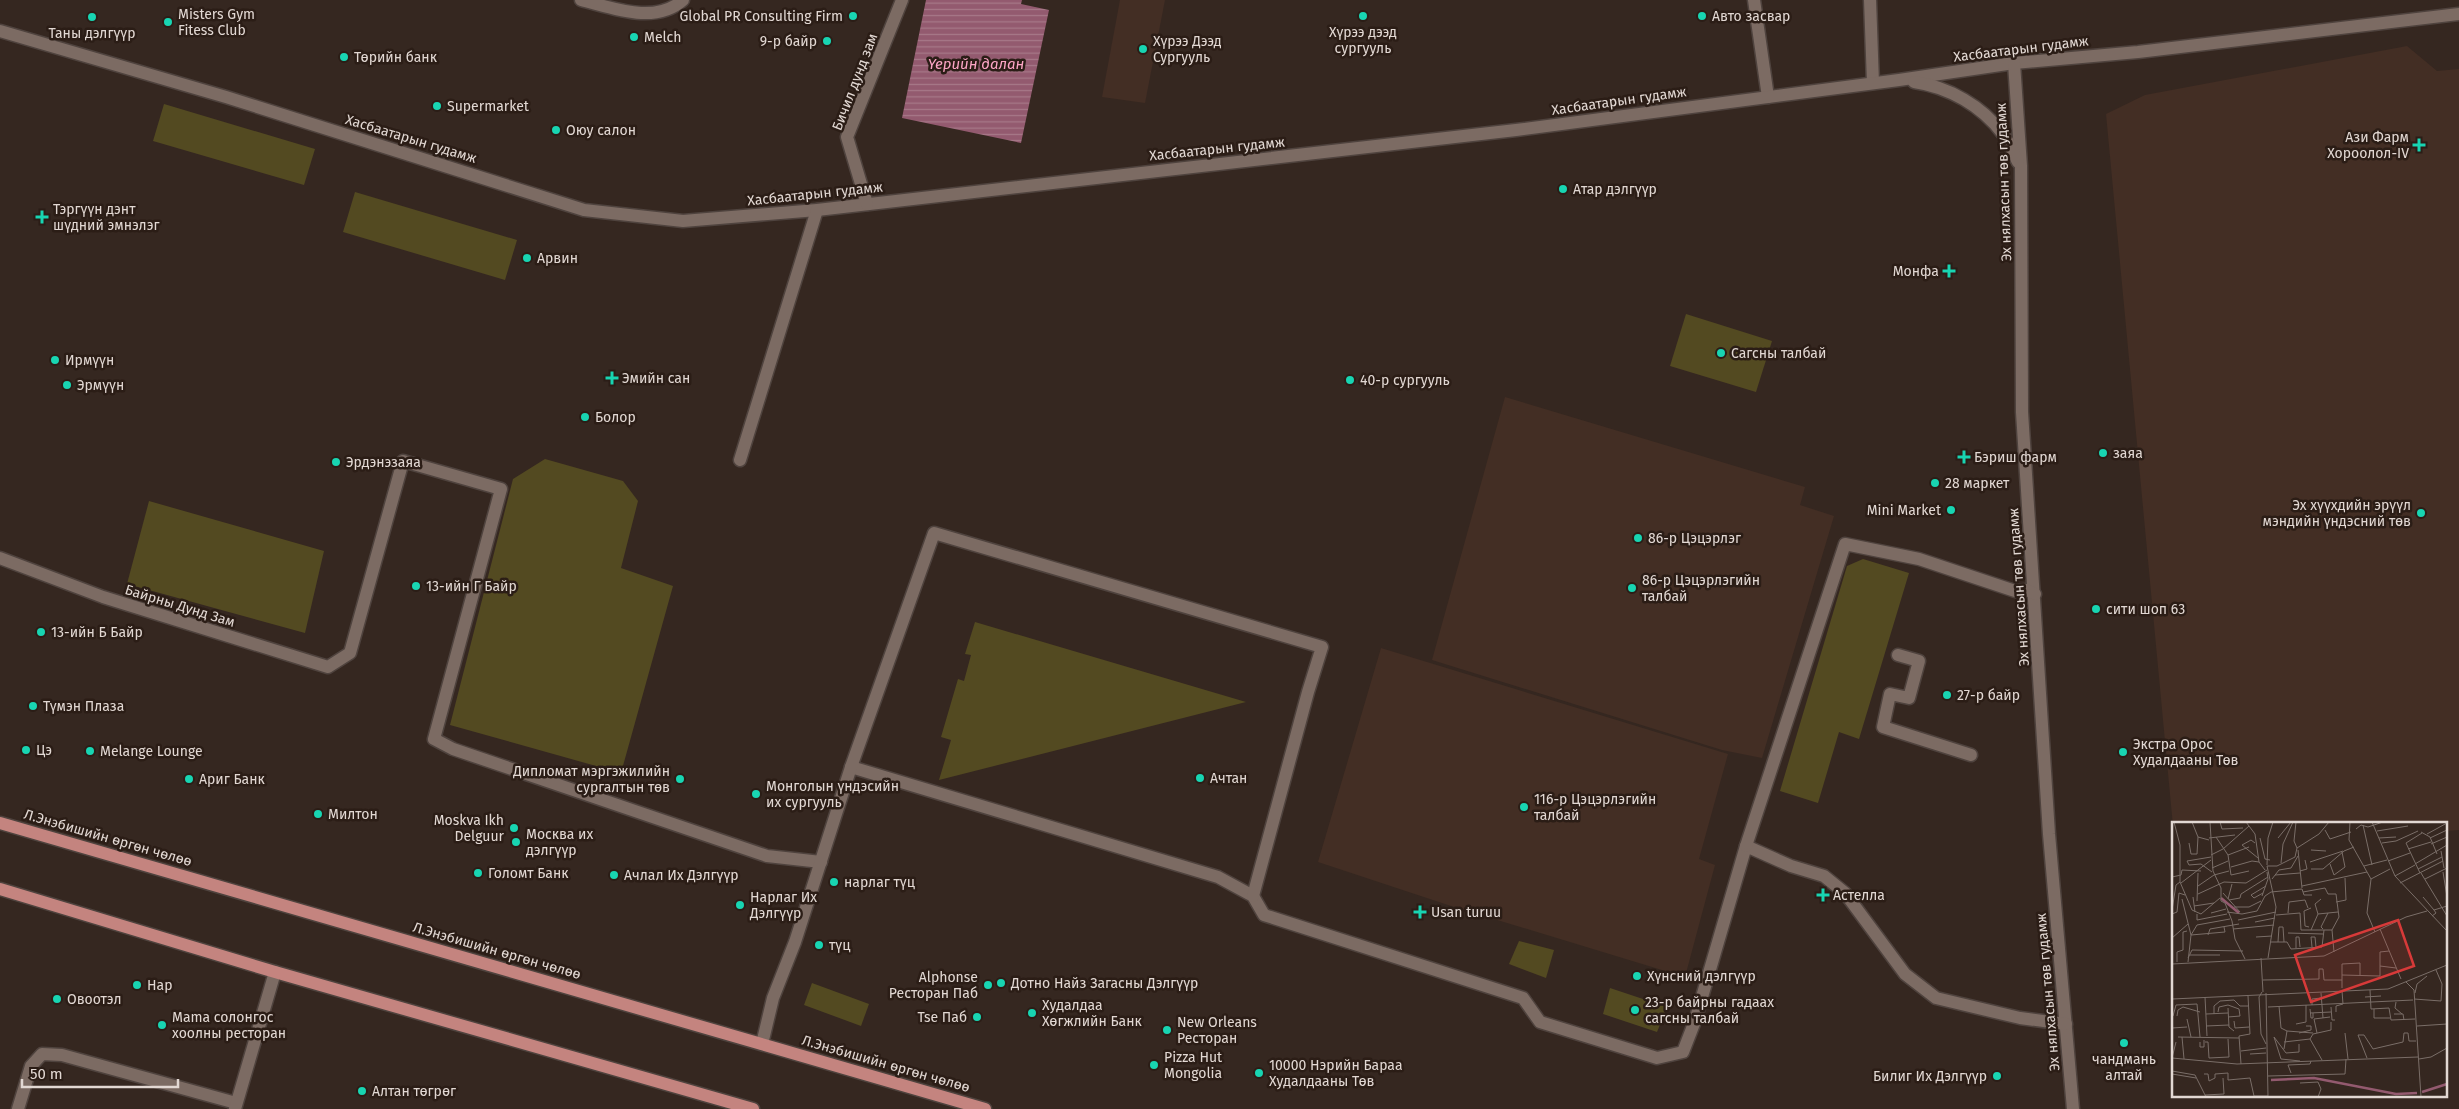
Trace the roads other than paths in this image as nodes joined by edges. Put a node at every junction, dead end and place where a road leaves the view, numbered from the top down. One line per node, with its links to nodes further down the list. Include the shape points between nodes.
1 (580, 0): 2 (street, via 644,15 675,8)
2 (683, 0)
3 (902, 0): 13 (street, Бичил дунд зам, via 847,137)
4 (1754, 0): 11 (street)
5 (1870, 0): 10 (street)
6 (2459, 14): 8 (street, Хасбаатарын гудамж, via 2138,52)
7 (0, 31): 14 (street, Хасбаатарын гудамж, via 226,97 584,210 683,221)
8 (2014, 63): 9 (street, Хасбаатарын гудамж); 12 (street, Эх нялхасын төв гудамж)
9 (1899, 80): 10 (street, Хасбаатарын гудамж); 12 (street, via 1929,84 1958,95 1983,112 2004,134)
10 (1873, 83): 11 (street, Хасбаатарын гудамж)
11 (1768, 97): 13 (street, Хасбаатарын гудамж, via 1516,130)
12 (2021, 166): 17 (street, Эх нялхасын төв гудамж, via 2022,412)
13 (867, 204): 14 (street, Хасбаатарын гудамж)
14 (817, 210): 15 (street)
15 (740, 460)
16 (0, 558): 23 (street, Байрны Дунд Зам, via 103,598 328,667 350,653 403,462 501,489 434,739 453,749 767,856)
17 (2035, 594): 22 (street, via 2027,590 2015,591 1918,559 1845,544); 27 (street, Эх нялхасын төв гудамж, via 2049,834)
18 (1898, 655): 19 (street, via 1919,661 1909,698 1890,694 1883,727)
19 (1971, 755)
20 (851, 767): 23 (street); 25 (street, via 1218,877); 25 (street, via 934,533 1322,648)
21 (0, 822): 28 (main road, Л.Энэбишийн өргөн чөлөө)
22 (1746, 846): 25 (street, via 1683,1052 1657,1058 1540,1022 1523,998 1264,915); 27 (street, via 1791,866 1824,876 1845,893 1905,974 1936,998 2020,1018)
23 (820, 862): 28 (street, via 795,942 772,998)
24 (0, 889): 26 (main road)
25 (1253, 896)
26 (275, 972): 29 (street); 30 (main road)
27 (2066, 1024): 33 (street, Эх нялхасын төв гудамж)
28 (762, 1044): 32 (main road, Л.Энэбишийн өргөн чөлөө)
29 (235, 1106): 31 (street, via 62,1055 42,1054 31,1066)
30 (746, 1108)
31 (18, 1109)
32 (985, 1109)
33 (2074, 1109)

